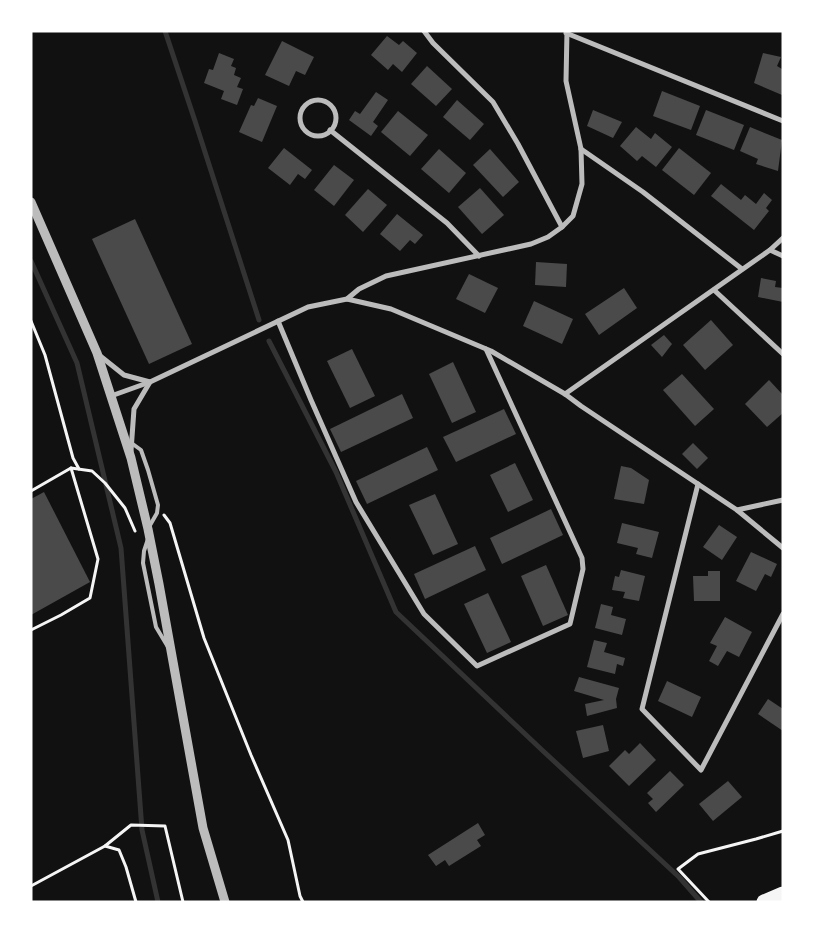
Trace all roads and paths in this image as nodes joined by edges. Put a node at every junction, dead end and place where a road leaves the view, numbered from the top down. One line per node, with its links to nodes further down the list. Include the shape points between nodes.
1 (424, 31): 7 (street, via 494,102)
2 (566, 32): 3 (street); 5 (street, via 566,81)
3 (783, 121)
4 (330, 130): 4 (street, via 335,117 329,104 316,100 305,106 300,116 305,130 318,135); 10 (street, via 447,223)
5 (581, 149): 7 (street, via 582,184 573,216); 12 (street, via 643,192)
6 (31, 202): 18 (street)
7 (562, 227): 10 (street, via 531,244)
8 (783, 238): 9 (street)
9 (770, 250): 11 (street); 12 (street)
10 (479, 256): 14 (street, via 386,276 359,289)
11 (783, 256)
12 (742, 269): 13 (street)
13 (714, 290): 19 (street); 21 (street)
14 (347, 299): 16 (street, via 308,307); 17 (street, via 391,309)
15 (31, 321): 25 (path, via 46,355 73,458)
16 (278, 321): 17 (street, via 356,502 424,614 477,666 570,624 583,568 582,558); 20 (street)
17 (486, 349): 21 (street)
18 (97, 354): 20 (street, via 124,375); 22 (street)
19 (783, 354)
20 (150, 382): 22 (street); 23 (street, via 134,409)
21 (565, 394): 26 (street)
22 (110, 396): 23 (street)
23 (128, 441): 29 (lane, via 141,450); 31 (street)
24 (71, 468): 25 (path); 27 (path); 35 (path, via 98,559 90,598)
25 (79, 469): 33 (path, via 92,471 125,508)
26 (698, 484): 30 (street); 34 (street, via 642,709 701,770)
27 (31, 491)
28 (783, 500): 30 (street)
29 (158, 505): 31 (lane); 44 (path, via 170,523 204,638 288,840)
30 (737, 510): 32 (street)
31 (148, 533): 33 (lane); 36 (street)
32 (783, 548)
33 (144, 551): 36 (lane, via 143,563 156,626)
34 (783, 614)
35 (31, 630)
36 (171, 653): 43 (street, via 203,828)
37 (783, 831): 45 (path, via 698,854 678,869)
38 (104, 846): 39 (path); 41 (path, via 119,850); 42 (path, via 131,826 165,826)
39 (31, 886)
40 (783, 894): 46 (highway)
41 (136, 902)
42 (183, 902)
43 (225, 902)
44 (302, 902)
45 (709, 902)
46 (764, 902)

